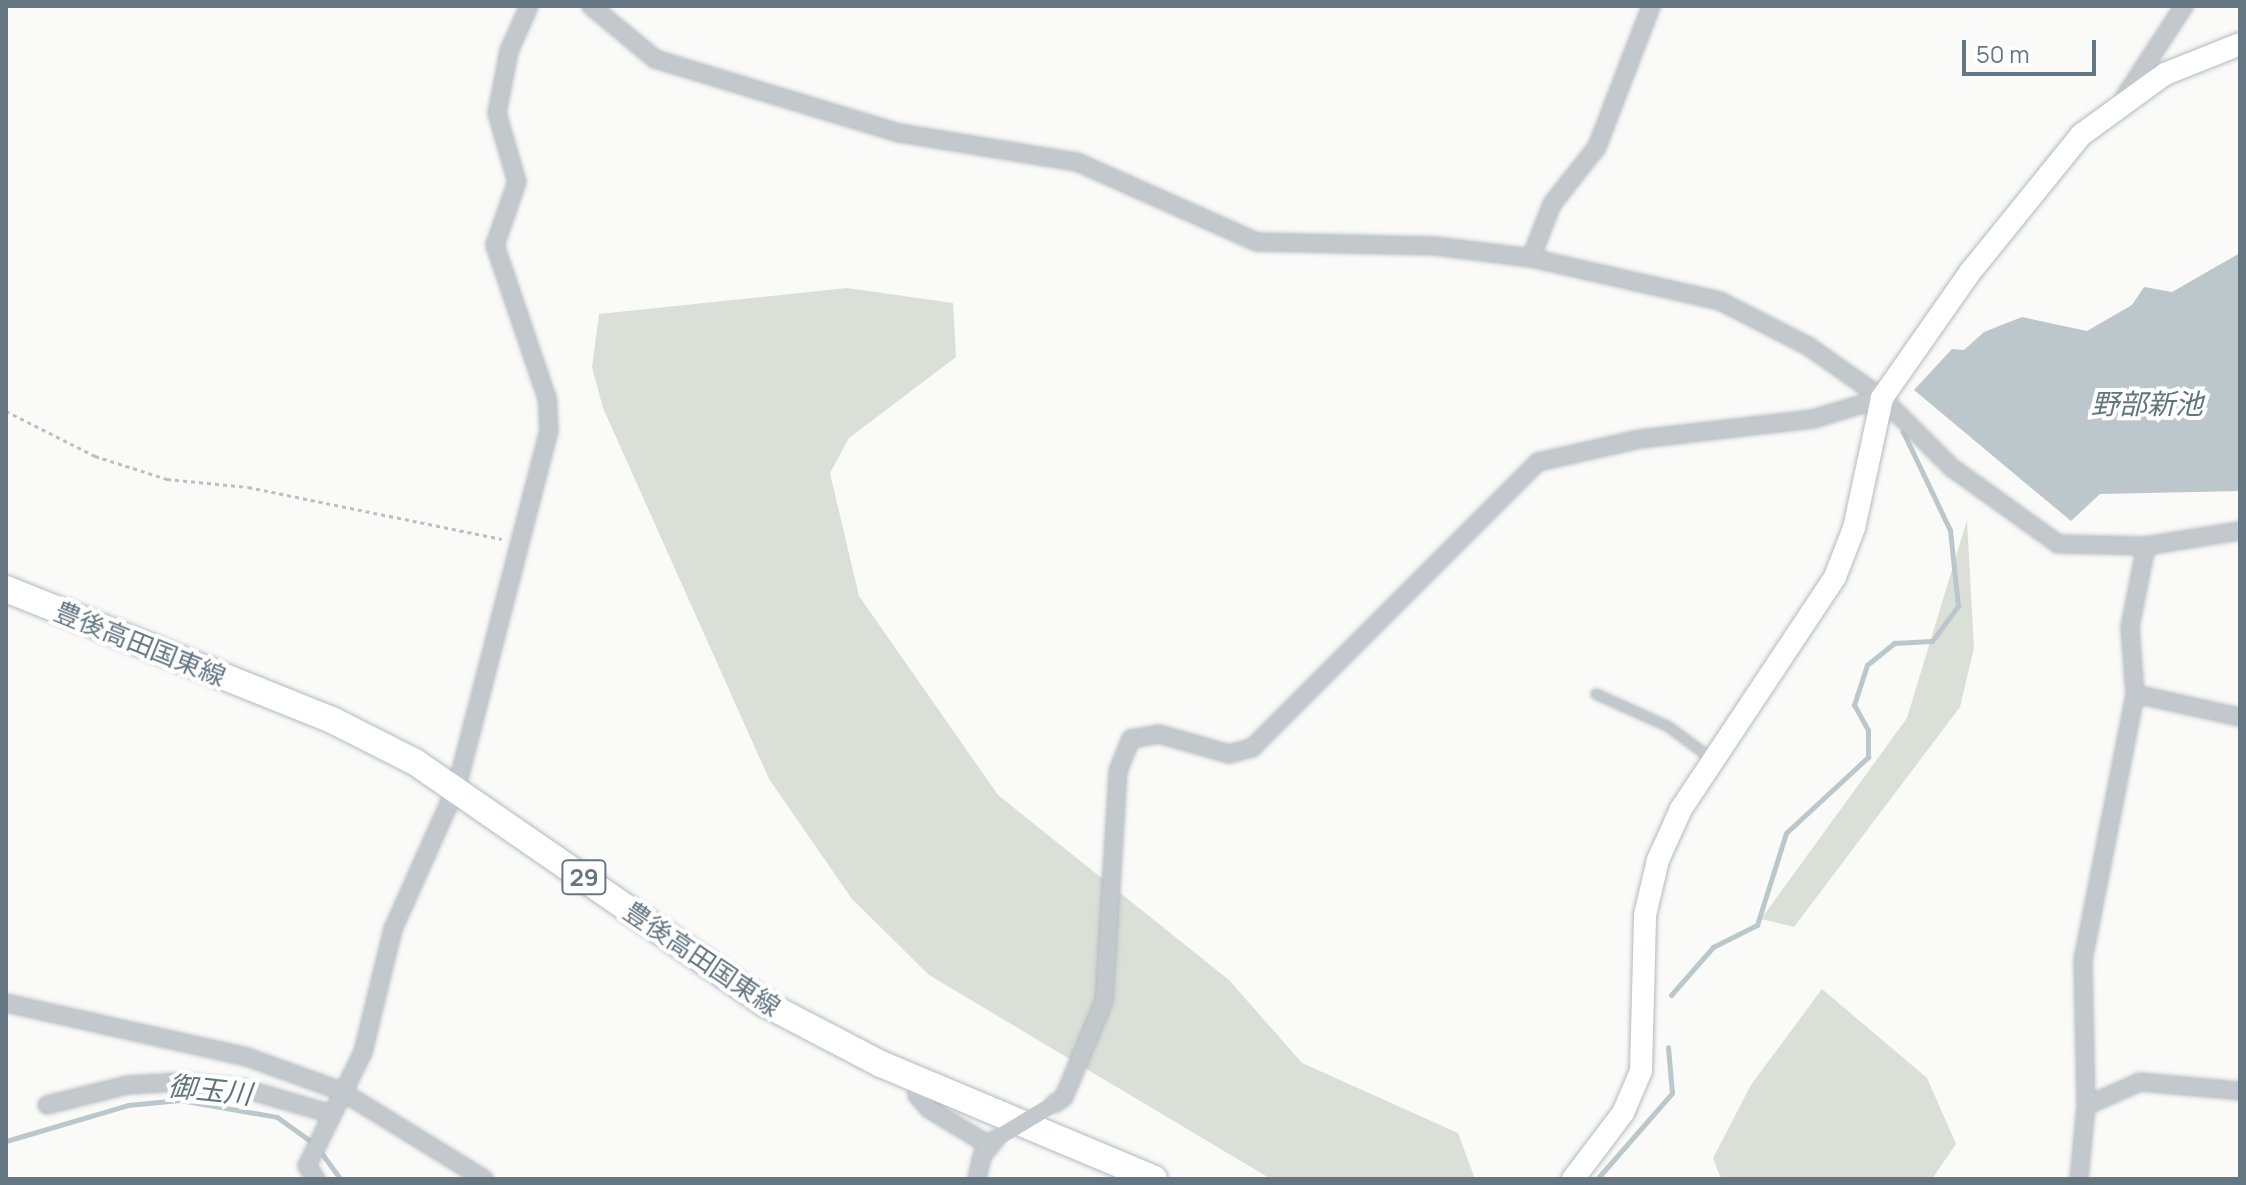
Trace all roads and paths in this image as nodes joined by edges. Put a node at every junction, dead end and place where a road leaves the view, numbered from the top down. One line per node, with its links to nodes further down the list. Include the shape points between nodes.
1 (529, 6): 11 (street, via 509,51 497,113 517,182 497,262 550,414)
2 (591, 6): 7 (street, via 655,59 899,133 1077,162 1257,242 1435,246)
3 (1651, 6): 7 (street, via 1603,136 1552,204)
4 (2184, 6): 6 (street)
5 (2240, 44): 6 (street, via 2188,62)
6 (2124, 98): 8 (street, via 2041,181)
7 (1531, 258): 8 (street, via 1731,305)
8 (1882, 398): 12 (street, via 1951,467 2043,538 2099,549); 17 (street, via 1854,528 1835,577); 26 (street, bridge, via 1824,417 1640,439 1538,462 1252,748 1229,754 1159,734 1131,739 1118,771 1104,1001 1064,1097)
9 (6, 411): 11 (path, via 95,456 167,479 248,487)
10 (2240, 531): 12 (street)
11 (519, 543): 18 (street)
12 (2146, 546): 15 (street, via 2130,627)
13 (6, 589): 18 (main road, 豊後高田国東線 / 29, via 332,720)
14 (1596, 694): 17 (lane, via 1669,727)
15 (2135, 694): 16 (street); 24 (street, via 2087,927 2081,1011)
16 (2240, 717)
17 (1712, 759): 31 (street, via 1681,809 1650,888 1641,1071 1623,1113)
18 (457, 786): 20 (main road, 豊後高田国東線 / 29, via 698,962 826,1037); 21 (street, via 414,872 377,978 363,1052)
19 (6, 1003): 21 (street, via 247,1057)
20 (919, 1079): 26 (street, via 917,1095 929,1109); 30 (main road, 豊後高田国東線 / 29)
21 (341, 1091): 25 (street); 28 (street)
22 (2240, 1091): 24 (street, via 2140,1082)
23 (47, 1105): 25 (street, via 128,1085 180,1082 245,1089)
24 (2086, 1106): 32 (street)
25 (328, 1113): 27 (street, via 307,1166)
26 (994, 1141): 29 (street)
27 (316, 1179)
28 (484, 1179)
29 (977, 1179)
30 (1154, 1179)
31 (1573, 1179)
32 (2079, 1179)

